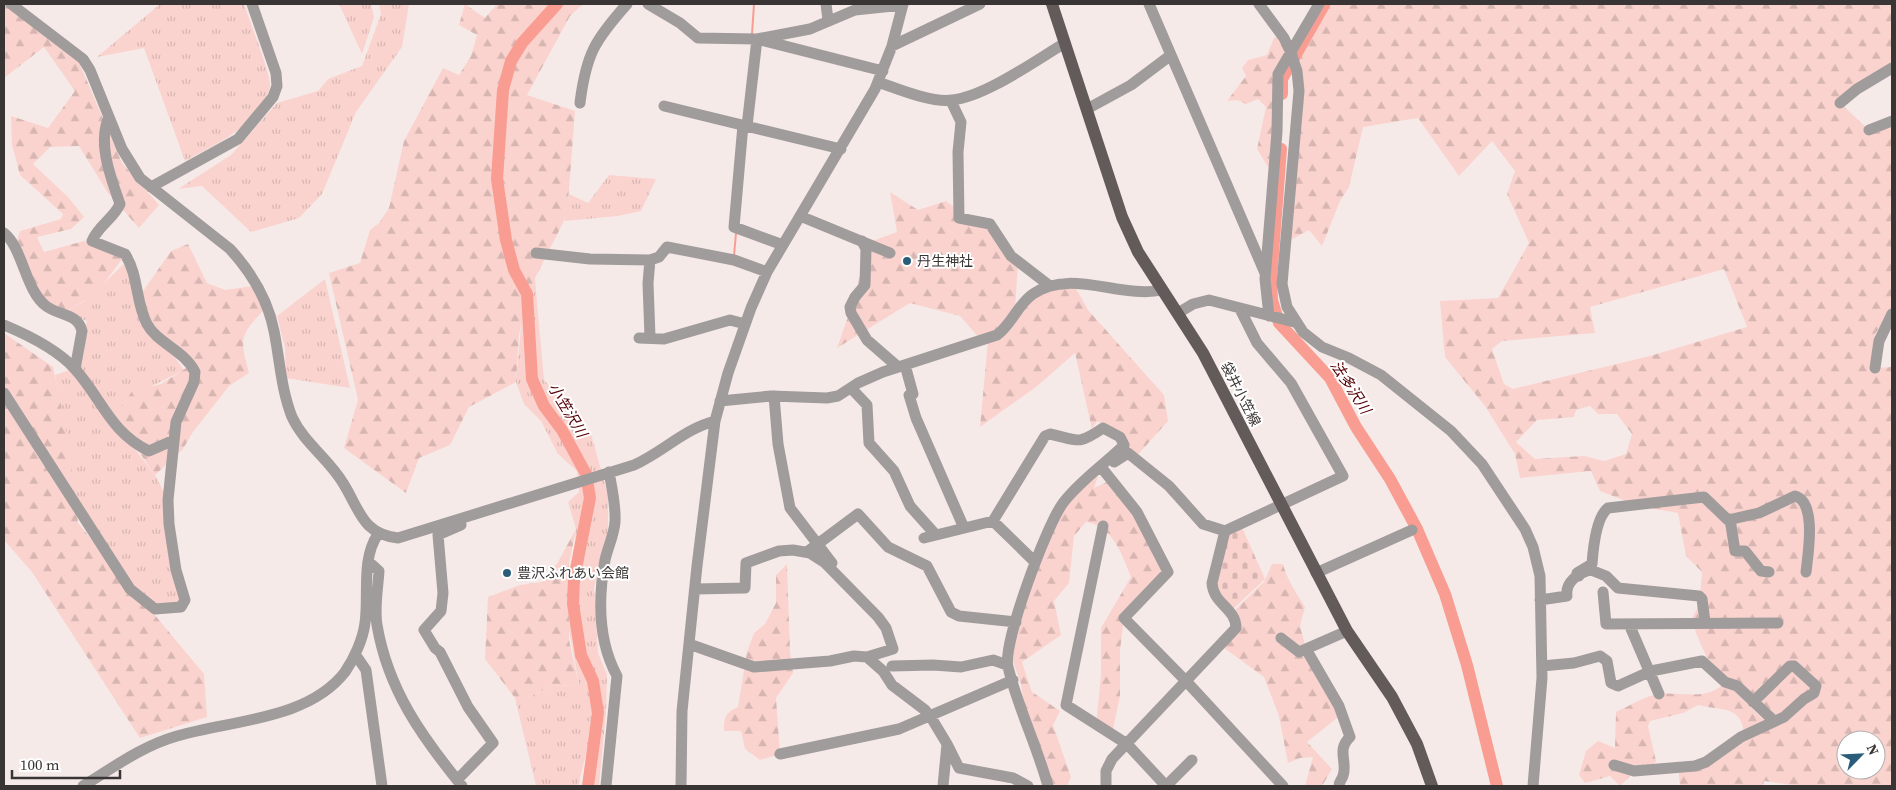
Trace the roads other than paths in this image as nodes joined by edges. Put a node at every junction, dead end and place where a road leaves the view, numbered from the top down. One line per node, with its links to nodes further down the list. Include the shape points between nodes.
1 (11, 4): 27 (street, via 83,59)
2 (252, 4): 32 (street, via 276,73 277,86 273,97 238,139)
3 (627, 4): 23 (street, via 598,38 583,75)
4 (648, 4): 15 (street, via 698,38)
5 (826, 4): 14 (street)
6 (903, 4): 14 (street, via 855,10); 17 (street)
7 (956, 4): 13 (street)
8 (980, 4): 13 (street)
9 (1052, 4): 16 (main road, 袋井小笠線)
10 (1149, 4): 19 (street)
11 (1259, 4): 18 (street)
12 (1319, 4): 18 (street)
13 (952, 17): 17 (street)
14 (828, 20): 15 (street, via 810,29)
15 (758, 39): 21 (street); 29 (street)
16 (1065, 43): 22 (street, via 982,91); 26 (main road, 袋井小笠線)
17 (892, 46): 21 (street)
18 (1292, 54): 41 (street, via 1278,74); 48 (street, via 1297,71 1297,119 1282,284)
19 (1172, 56): 26 (street, via 1132,86); 41 (street)
20 (1892, 68): 24 (street)
21 (881, 77): 22 (street, via 904,91); 31 (street)
22 (951, 101): 42 (street, via 961,122 959,218 990,224 1011,256)
23 (580, 103)
24 (1840, 103)
25 (664, 106): 29 (street)
26 (1087, 108): 43 (main road, 袋井小笠線, via 1122,217 1138,252)
27 (109, 117): 32 (street, via 130,164); 59 (street, via 104,129 111,175 120,204 92,241 125,254 137,279 140,307 147,325 182,354 195,372 194,382 176,422)
28 (1892, 121): 30 (street)
29 (745, 126): 31 (street); 36 (street, via 734,227)
30 (1869, 130)
31 (842, 149): 33 (street)
32 (151, 186): 70 (street, via 241,260 264,298 274,331 281,381 293,419 342,480 369,528)
33 (800, 216): 35 (street); 36 (street)
34 (4, 233): 53 (street, via 10,238 20,263 45,305 57,313 76,318 81,325)
35 (862, 241): 38 (street); 51 (street, via 866,249 865,285 855,297 851,313 867,340)
36 (783, 245): 40 (street)
37 (536, 253): 39 (street)
38 (890, 253)
39 (650, 260): 40 (street, via 659,257 667,247 734,260); 49 (street, via 645,338 664,339 730,320)
40 (767, 272): 49 (street)
41 (1266, 274): 47 (street)
42 (1050, 286): 43 (street, via 1060,284 1151,293); 51 (street, via 1026,300 998,335)
43 (1162, 290): 45 (main road, 袋井小笠線)
44 (1240, 309): 45 (street, via 1209,300); 47 (street); 62 (street, via 1257,343 1291,383 1343,476)
45 (1178, 313): 62 (main road, 袋井小笠線, via 1203,353)
46 (1892, 314): 52 (street, via 1879,341)
47 (1271, 317): 48 (street)
48 (1290, 321): 84 (street, via 1317,344 1381,375 1468,448 1496,483 1529,538 1538,560)
49 (745, 324): 57 (street)
50 (4, 325): 53 (street, via 52,350)
51 (902, 366): 54 (street, via 867,378); 67 (street, via 913,394 909,395 916,418)
52 (1875, 368)
53 (75, 369): 59 (street, via 120,431 132,442 149,451)
54 (851, 388): 56 (street, via 827,398); 71 (street, via 867,405 869,443 894,471 910,506)
55 (4, 393): 59 (street, via 122,579 149,607 161,610 181,607 185,600 176,570 169,524)
56 (774, 396): 57 (street); 73 (street, via 778,444 790,508)
57 (720, 401): 58 (street)
58 (715, 421): 61 (street, via 690,430 645,460); 82 (street)
59 (174, 440)
60 (1102, 469): 65 (street, via 1124,445 1120,437 1103,428 1083,441 1050,434 1045,436); 69 (street, via 1128,453 1169,486 1203,524); 76 (street, via 1079,485 1055,513); 100 (street, via 1137,512 1168,572 1124,618)
61 (609, 472): 63 (street); 113 (street, via 615,501 615,524 600,602 604,644 618,676)
62 (1281, 504): 69 (street); 80 (main road, 袋井小笠線)
63 (462, 518): 70 (street, via 398,538); 110 (street, via 461,525 438,535 444,593 441,611 424,630 440,652 468,707 493,743)
64 (1730, 519): 78 (street, via 1736,551 1745,551 1761,571); 79 (street, via 1759,514 1794,496 1798,497 1808,509); 81 (street, via 1722,517 1704,497 1608,508 1602,516 1594,543 1592,564 1577,573)
65 (993, 521): 67 (street); 76 (street)
66 (1103, 526): 106 (street, via 1066,705)
67 (964, 528): 71 (street)
68 (1412, 530): 80 (street)
69 (1225, 531): 100 (street, via 1212,583 1213,592 1234,615 1236,628)
70 (378, 534): 75 (street)
71 (936, 534): 72 (street)
72 (924, 538)
73 (817, 544): 74 (street); 77 (street, via 834,565); 85 (street, via 858,514 888,547 927,566 951,612 958,616)
74 (807, 552): 77 (street); 82 (street, via 779,551 746,563 746,588)
75 (368, 562): 93 (street, via 365,623); 110 (street, via 379,571 377,623 392,676 410,718)
76 (1035, 562): 85 (street)
77 (830, 568): 94 (street, via 886,628 893,649)
78 (1769, 572)
79 (1806, 572)
80 (1316, 573): 89 (main road, 袋井小笠線)
81 (1578, 576): 84 (street, via 1566,588 1567,596); 86 (street, via 1591,570 1606,576 1618,588 1699,596)
82 (695, 589): 91 (street)
83 (1603, 592): 88 (street, via 1606,624)
84 (1540, 600): 97 (street)
85 (1016, 622): 96 (street)
86 (1705, 622): 87 (street); 88 (street)
87 (1778, 623)
88 (1629, 624): 98 (street)
89 (1347, 632): 92 (street); 122 (main road, 袋井小笠線, via 1392,698 1417,744)
90 (1280, 638): 92 (street, via 1299,652)
91 (689, 644): 94 (street, via 754,667); 114 (street, via 680,736)
92 (1306, 649): 121 (street, via 1339,706 1350,737 1342,751 1344,775)
93 (355, 654): 111 (street, via 345,672 328,690 303,704 152,745); 112 (street, via 366,670)
94 (867, 657): 103 (street, via 883,671 892,685)
95 (892, 666): 96 (street, via 961,667 993,660)
96 (1007, 666): 99 (street)
97 (1542, 666): 98 (street, via 1600,656 1608,661 1611,684 1618,686); 123 (street)
98 (1651, 671): 101 (street); 102 (street, via 1702,661)
99 (1012, 680): 103 (street); 117 (street)
100 (1186, 681): 106 (street); 120 (street)
101 (1659, 694)
102 (1754, 702): 104 (street); 104 (street, via 1790,666 1794,666 1816,689 1784,718)
103 (929, 715): 105 (street); 107 (street, via 899,729)
104 (1774, 721): 109 (street, via 1695,766 1634,771)
105 (947, 744): 115 (street); 116 (street, via 959,768 1013,778)
106 (1127, 744): 118 (street, via 1106,770); 119 (street)
107 (780, 754)
108 (1192, 760): 119 (street)
109 (1614, 765)
110 (459, 783)
111 (83, 786)
112 (382, 786)
113 (606, 786)
114 (681, 786)
115 (943, 786)
116 (1028, 786)
117 (1048, 786)
118 (1106, 786)
119 (1166, 786)
120 (1283, 786)
121 (1339, 786)
122 (1432, 786)
123 (1533, 786)

